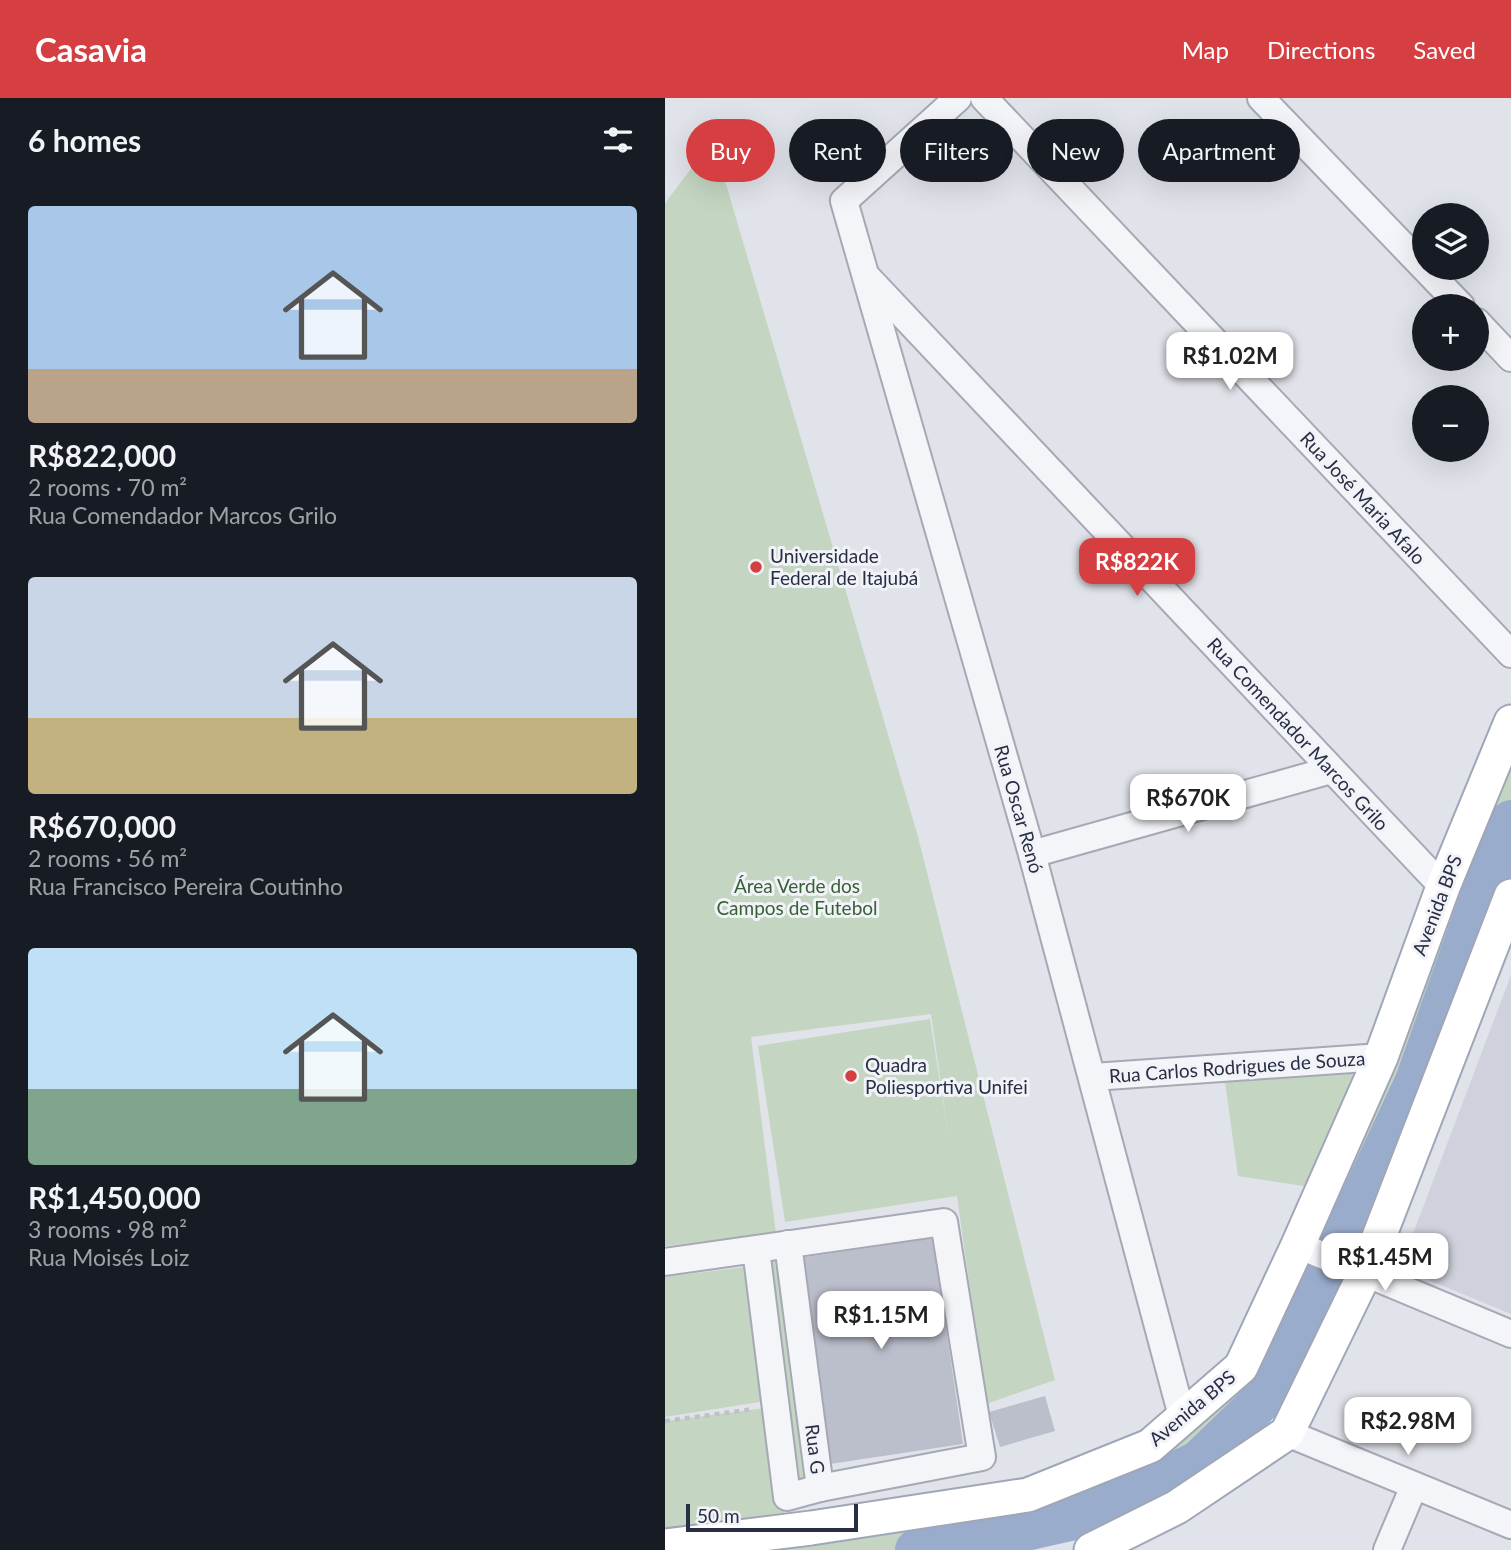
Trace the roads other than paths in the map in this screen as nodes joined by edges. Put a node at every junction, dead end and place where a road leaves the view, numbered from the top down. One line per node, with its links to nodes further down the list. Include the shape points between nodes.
1 (958, 98): 4 (street, Rua Oscar Renó, via 844,201)
2 (984, 98): 8 (street, Rua José Maria Afalo)
3 (1261, 98): 5 (street)
4 (866, 275): 10 (street, Rua Comendador Marcos Grilo); 11 (street, Rua Oscar Renó)
5 (1449, 294)
6 (1489, 335): 7 (street)
7 (1511, 358)
8 (1511, 654)
9 (1511, 722): 12 (main road, Avenida BPS)
10 (1331, 769): 11 (street); 12 (street, Rua Comendador Marcos Grilo)
11 (1032, 854): 15 (street, Rua Oscar Renó)
12 (1443, 887): 14 (main road, Avenida BPS)
13 (1511, 896): 20 (main road)
14 (1381, 1057): 15 (street, Rua Carlos Rodrigues de Souza); 18 (main road, Avenida BPS)
15 (1093, 1077): 22 (street, Rua Oscar Renó)
16 (788, 1244): 17 (street); 25 (street, Rua G); 25 (street, via 944,1222 982,1457)
17 (756, 1249): 19 (street); 25 (street, Rua G, via 787,1497)
18 (1311, 1251): 20 (street); 22 (main road, Avenida BPS, via 1241,1367)
19 (665, 1262)
20 (1359, 1270): 21 (street); 23 (main road)
21 (1511, 1334)
22 (1183, 1420): 27 (main road, Avenida BPS, via 1150,1446 1028,1495)
23 (1287, 1433): 24 (street); 28 (main road, via 1177,1507)
24 (1414, 1486): 26 (street); 29 (street)
25 (820, 1488)
26 (1511, 1525)
27 (665, 1546)
28 (1091, 1550)
29 (1387, 1550)

